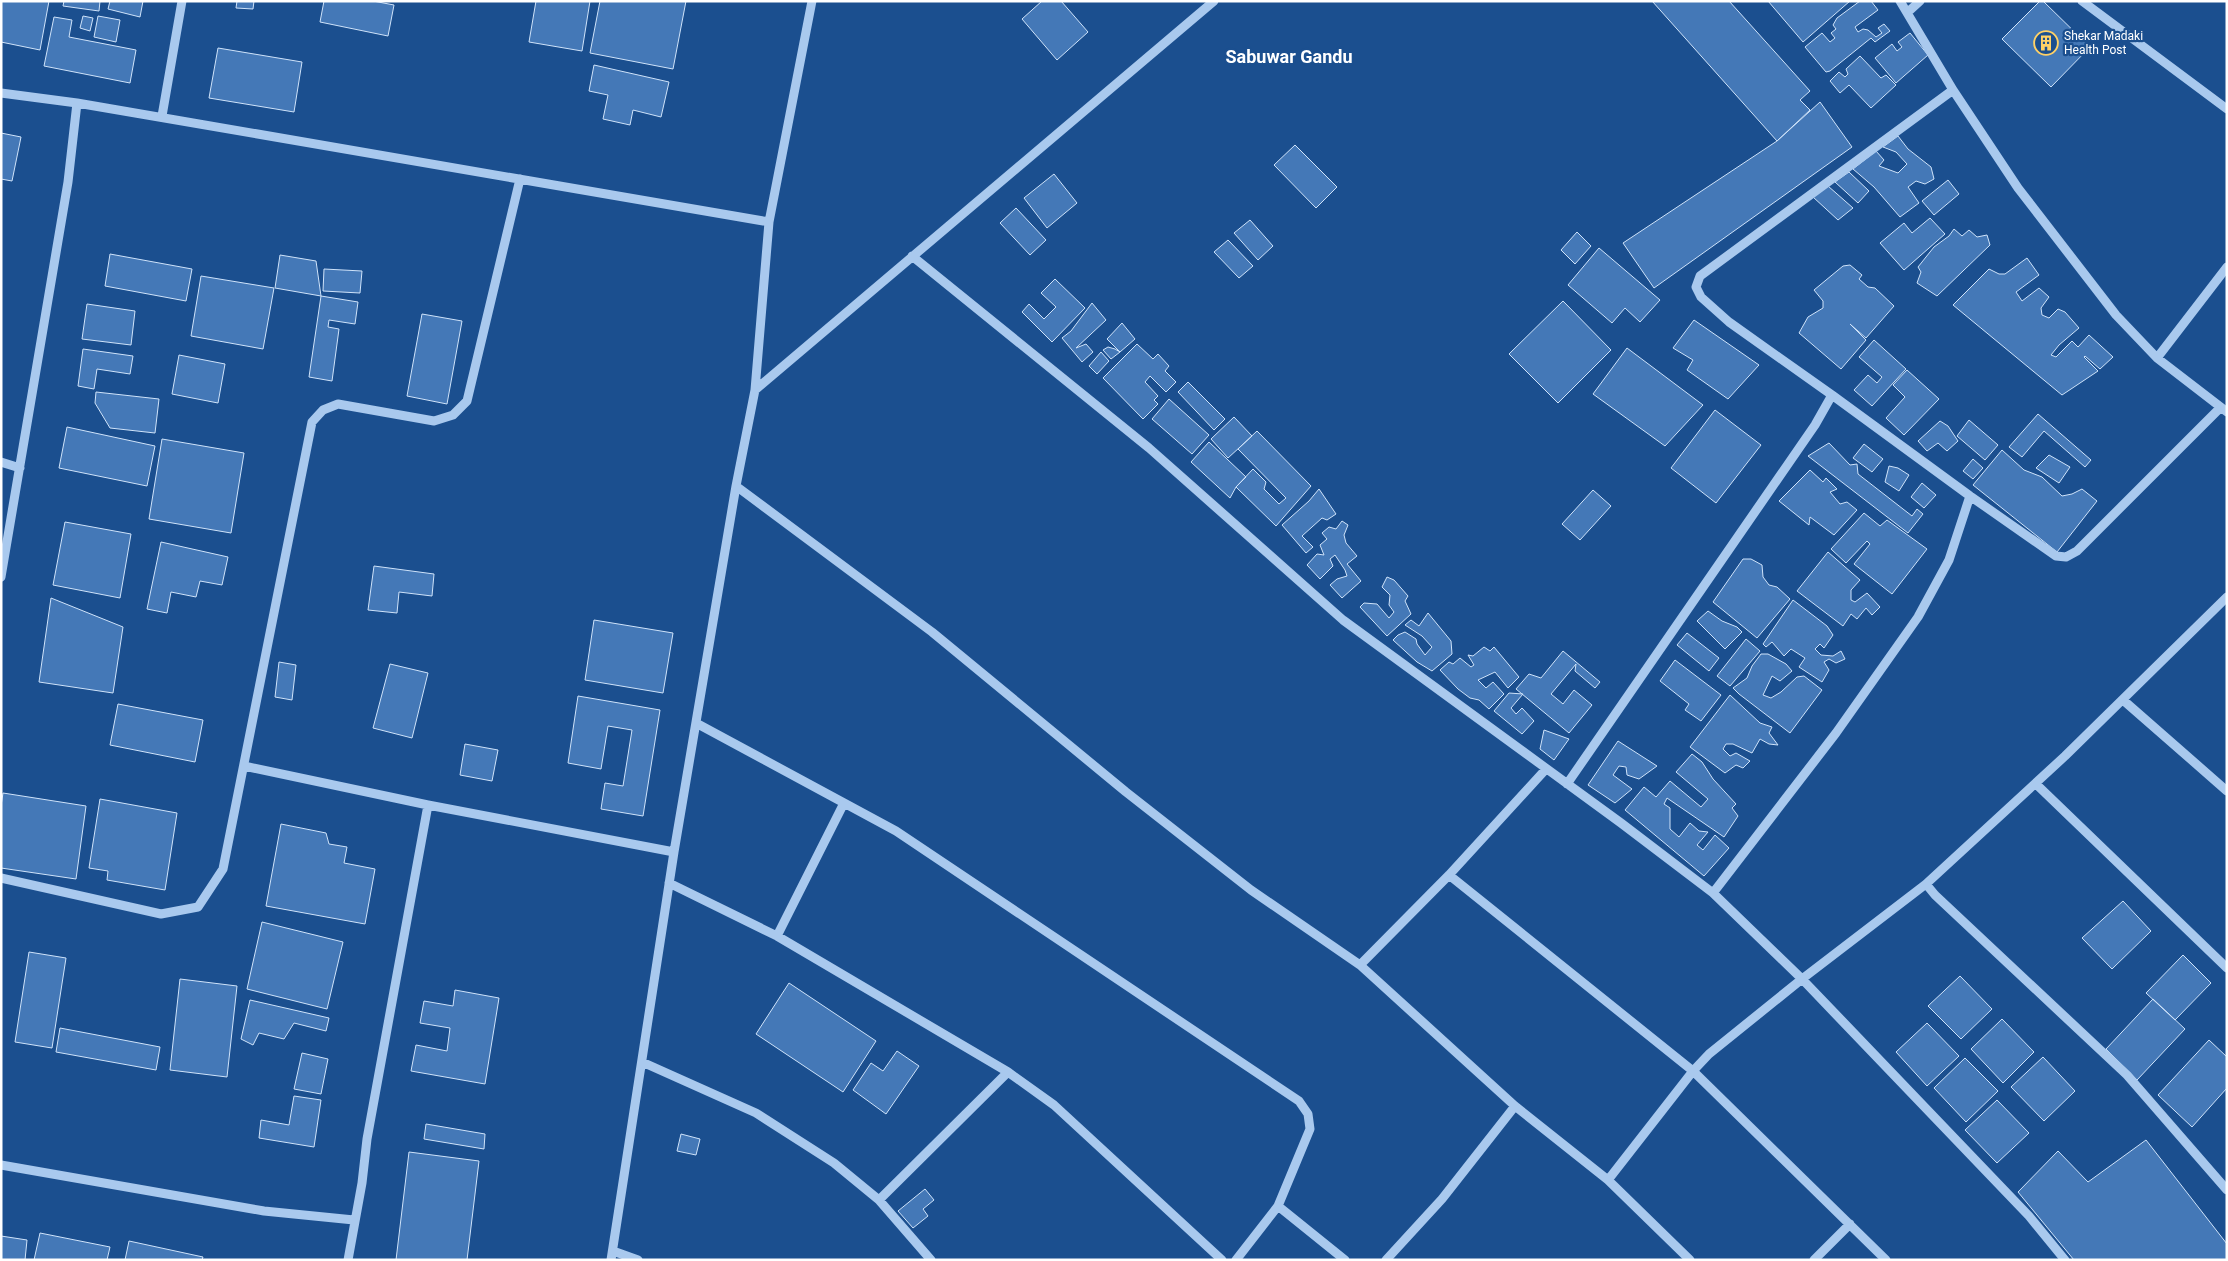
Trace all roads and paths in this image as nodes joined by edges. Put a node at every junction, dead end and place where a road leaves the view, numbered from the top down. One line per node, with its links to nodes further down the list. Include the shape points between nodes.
1 (182, 1): 12 (street)
2 (812, 1): 14 (street)
3 (1214, 1): 15 (street)
4 (1900, 1): 7 (street)
5 (1920, 1): 7 (street)
6 (2082, 1): 11 (street)
7 (1908, 12): 8 (street)
8 (1953, 90): 17 (street, via 2018,188 2116,316); 19 (street, via 1700,276 1696,286 1700,297 1729,322)
9 (1, 93): 10 (street)
10 (77, 103): 12 (street); 22 (street, via 68,182)
11 (2227, 109)
12 (162, 116): 13 (street)
13 (520, 179): 14 (street); 29 (street, via 467,400 453,415 434,421 338,404 323,410 312,422)
14 (769, 222): 18 (street)
15 (912, 256): 18 (street); 30 (street, via 1149,448 1343,620)
16 (2227, 267): 17 (street)
17 (2157, 358): 20 (street)
18 (755, 390): 23 (street)
19 (1832, 395): 24 (street); 31 (street, via 1815,425)
20 (2223, 410): 24 (street, via 2066,558 2056,556)
21 (1, 462): 22 (street)
22 (20, 468): 25 (street)
23 (736, 486): 28 (street); 43 (street, via 932,632 1126,792 1252,890)
24 (1970, 496): 41 (street, via 1949,560 1918,617 1836,734)
25 (1, 578)
26 (2227, 597): 27 (street)
27 (2122, 700): 32 (street); 33 (street)
28 (696, 723): 34 (street); 36 (street)
29 (244, 766): 35 (street); 38 (street, via 223,869 198,906 161,914)
30 (1546, 769): 31 (street); 37 (street)
31 (1567, 784): 41 (street)
32 (2036, 784): 40 (street); 44 (street)
33 (2227, 791)
34 (844, 803): 42 (street); 54 (street, via 896,831 1299,1101 1308,1114 1310,1129)
35 (428, 805): 36 (street); 55 (street)
36 (674, 852): 39 (street)
37 (1449, 874): 43 (street); 47 (street)
38 (1, 878)
39 (670, 883): 42 (street); 46 (street)
40 (1926, 884): 45 (street); 52 (street, via 2127,1075)
41 (1713, 893): 45 (street)
42 (777, 936): 48 (street)
43 (1360, 965): 49 (street)
44 (2227, 968)
45 (1802, 979): 47 (street, via 1709,1054); 68 (street, via 2029,1216)
46 (642, 1062): 53 (street, via 756,1113 834,1163); 57 (street)
47 (1693, 1071): 51 (street); 56 (street)
48 (1008, 1072): 53 (street); 61 (street, via 1054,1105)
49 (1515, 1106): 51 (street); 64 (street, via 1442,1199)
50 (1, 1164): 55 (street, via 264,1211)
51 (1608, 1180): 65 (street)
52 (2227, 1190)
53 (879, 1200): 60 (street)
54 (1278, 1206): 62 (street); 63 (street)
55 (354, 1220): 58 (street)
56 (1850, 1224): 66 (street); 67 (street)
57 (612, 1255): 59 (street)
58 (348, 1260)
59 (638, 1260)
60 (931, 1260)
61 (1222, 1260)
62 (1236, 1260)
63 (1345, 1260)
64 (1386, 1260)
65 (1690, 1260)
66 (1814, 1260)
67 (1886, 1260)
68 (2064, 1260)

